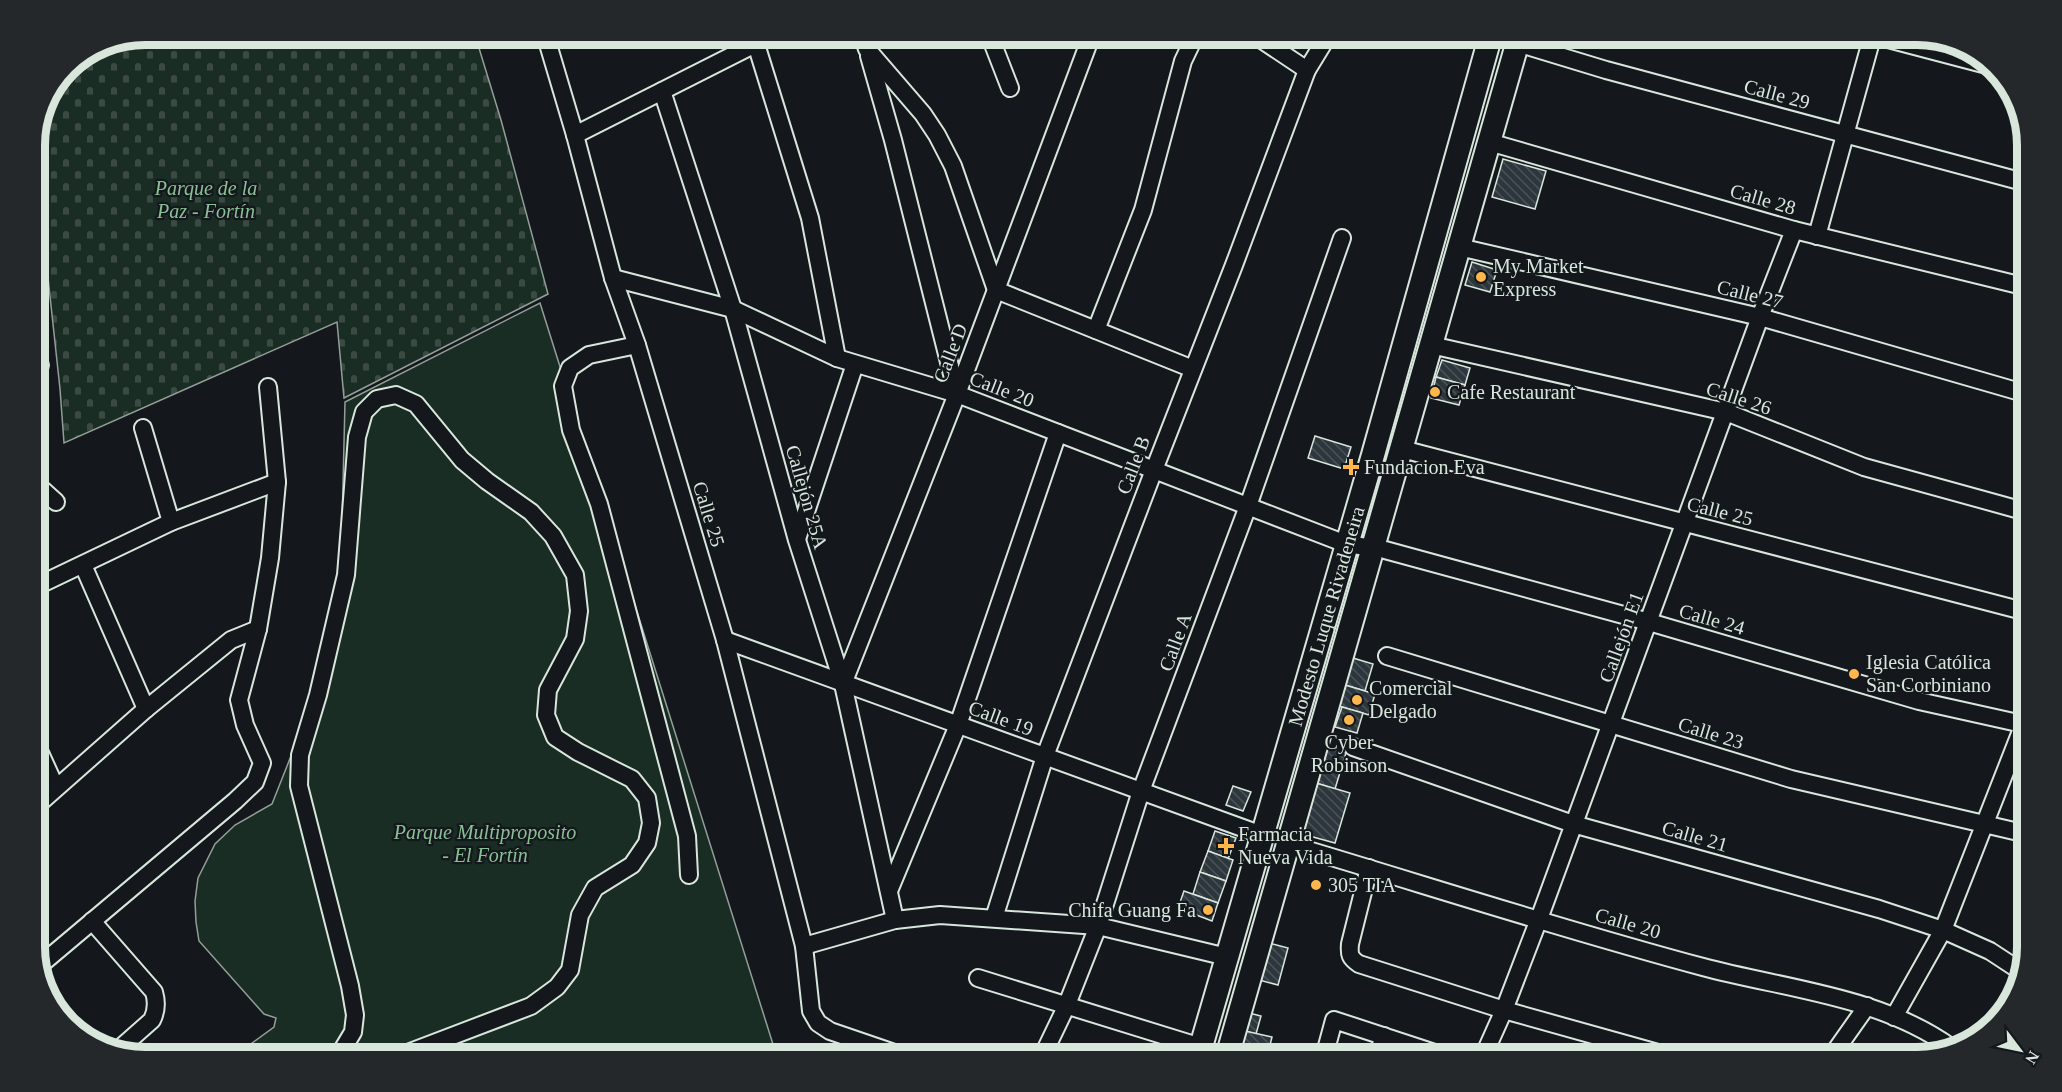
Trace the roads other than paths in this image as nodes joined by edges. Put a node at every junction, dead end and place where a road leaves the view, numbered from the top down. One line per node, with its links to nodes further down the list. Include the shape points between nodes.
1 (549, 45): 21 (street, Calle 25)
2 (754, 45): 19 (street)
3 (756, 45): 36 (street, via 810,218)
4 (865, 45): 41 (street)
5 (866, 45): 30 (street, via 937,135 953,166)
6 (993, 45): 18 (street)
7 (1085, 45): 30 (street, Calle D)
8 (1191, 45): 33 (street, via 1143,210)
9 (1270, 45): 17 (street)
10 (1322, 45): 17 (street, Calle B)
11 (1488, 45): 46 (street, Modesto Luque Rivadeneira)
12 (1517, 45): 22 (street, Modesto Luque Rivadeneira)
13 (1536, 45): 20 (street, Calle 29, via 1606,70)
14 (1869, 45): 20 (street)
15 (1910, 45): 16 (street)
16 (1970, 60)
17 (1307, 70): 38 (street, Calle B)
18 (1010, 88)
19 (662, 91): 21 (street); 31 (street, Callejón 25A)
20 (1845, 133): 23 (street, Calle 29); 25 (street)
21 (575, 135): 28 (street, Calle 25)
22 (1489, 142): 24 (street, Calle 28); 27 (street, Modesto Luque Rivadeneira)
23 (2017, 180)
24 (1794, 230): 25 (street, Calle 28); 32 (street, Callejón E1)
25 (1817, 236): 29 (street, Calle 28)
26 (1342, 238): 52 (street, Calle A)
27 (1459, 247): 32 (street, Calle 27); 35 (street, Modesto Luque Rivadeneira)
28 (612, 278): 31 (street, Calle 20); 34 (street, Calle 25)
29 (2017, 285)
30 (996, 290): 33 (street); 41 (street, Calle D)
31 (733, 309): 36 (street, Calle 20); 56 (street, Callejón 25A)
32 (1760, 316): 40 (street, Calle 27); 42 (street, Callejón E1)
33 (1096, 330): 38 (street)
34 (637, 345): 64 (street, Calle 25); 86 (street, via 588,356 570,368 563,386 571,430 599,504 687,836)
35 (1431, 345): 42 (street, Calle 26); 45 (street, Modesto Luque Rivadeneira)
36 (837, 358): 37 (street, Calle 20)
37 (855, 364): 41 (street, Calle 20); 56 (street)
38 (1193, 369): 47 (street, Calle B)
39 (268, 387): 48 (street)
40 (2017, 391)
41 (957, 394): 44 (street, Calle 20); 67 (street, Calle D)
42 (1725, 412): 53 (street, Calle 26, via 1864,466); 55 (street, Callejón E1)
43 (143, 428): 54 (street)
44 (1058, 433): 47 (street, Calle 20); 71 (street)
45 (1402, 449): 51 (street, Modesto Luque Rivadeneira); 55 (street, Calle 25)
46 (1373, 455): 51 (street, via 1376,476 1371,496); 57 (street, Modesto Luque Rivadeneira)
47 (1154, 470): 52 (street, Calle 20); 75 (street, Calle B)
48 (277, 482): 54 (street); 63 (street)
49 (45, 492): 50 (street)
50 (56, 502)
51 (1387, 502): 58 (street, Modesto Luque Rivadeneira)
52 (1248, 506): 57 (street, Calle 20); 78 (street, Calle A)
53 (2017, 509)
54 (171, 522): 59 (street)
55 (1685, 524): 61 (street, Calle 25); 62 (street, Callejón E1)
56 (797, 540): 67 (street, Callejón 25A)
57 (1346, 544): 58 (street, Calle 20); 66 (street, Modesto Luque Rivadeneira)
58 (1380, 549): 62 (street, Calle 24); 68 (street, Modesto Luque Rivadeneira)
59 (83, 565): 60 (street); 69 (street)
60 (45, 582)
61 (2017, 609)
62 (1648, 622): 70 (street, Calle 24, via 1919,700); 72 (street, Callejón E1)
63 (258, 629): 69 (street, via 231,640); 91 (street, via 239,700 262,763 255,782)
64 (725, 640): 67 (street, Calle 19); 94 (street, Calle 25)
65 (1387, 656): 72 (street, Calle 23)
66 (1312, 658): 68 (street, via 1329,664 1328,682); 83 (street, Modesto Luque Rivadeneira)
67 (843, 684): 71 (street, Calle 19); 87 (street, Callejón 25A)
68 (1333, 690): 84 (street, Modesto Luque Rivadeneira)
69 (146, 709): 77 (street)
70 (2017, 720)
71 (958, 724): 75 (street, Calle 19); 87 (street)
72 (1610, 725): 80 (street, Callejón E1); 81 (street, Calle 23, via 1791,779)
73 (2017, 746): 81 (street)
74 (1353, 747): 80 (street, Calle 21)
75 (1045, 756): 78 (street, Calle 19); 88 (street, Calle B)
76 (45, 764): 77 (street)
77 (56, 788): 79 (street)
78 (1141, 791): 83 (street, Calle 19); 92 (street, Calle A)
79 (45, 798)
80 (1573, 824): 89 (street, Callejón E1); 93 (street, Calle 21)
81 (1985, 824): 82 (street, Calle 23); 93 (street)
82 (2017, 832)
83 (1262, 835): 95 (street, Modesto Luque Rivadeneira)
84 (1288, 844): 85 (street, Calle 20); 112 (street, Modesto Luque Rivadeneira)
85 (1369, 868): 89 (street, Calle 20); 101 (street, via 1350,944 1351,959)
86 (690, 875)
87 (889, 891): 90 (street, Callejón 25A)
88 (994, 918): 90 (street, via 940,915); 92 (street)
89 (1539, 919): 99 (street, Calle 20, via 1703,967); 101 (street, Callejón E1)
90 (895, 920): 94 (street)
91 (92, 921): 96 (street); 105 (street, via 154,992 157,1002 152,1020)
92 (1098, 926): 95 (street); 100 (street, Calle A)
93 (1943, 930): 97 (street, Calle 21); 102 (street)
94 (804, 946): 108 (street, Calle 25, via 811,1011 818,1023)
95 (1227, 957): 111 (street, Modesto Luque Rivadeneira)
96 (46, 960)
97 (2015, 967)
98 (978, 978): 100 (street)
99 (1867, 1006): 102 (street, Calle 20); 118 (street)
100 (1066, 1007): 109 (street, Calle A); 110 (street)
101 (1504, 1010): 116 (street, Callejón E1); 117 (street)
102 (1894, 1017): 104 (street, Calle 20)
103 (1384, 1036): 113 (street, via 1334,1020); 114 (street); 115 (street)
104 (1944, 1044)
105 (124, 1045)
106 (344, 1047): 107 (street, via 353,1032 355,1015 298,786 300,755 346,575 357,437 364,412 377,399 396,395 416,404 462,460 531,512 553,536 574,575 579,611 574,639 548,690 546,715 555,737 632,779 647,798 651,823 647,843 632,865 595,888 580,915 570,970 557,987 531,1006)
107 (425, 1047)
108 (875, 1047)
109 (1047, 1047)
110 (1185, 1047)
111 (1201, 1047)
112 (1230, 1047)
113 (1327, 1047)
114 (1380, 1047)
115 (1416, 1047)
116 (1488, 1047)
117 (1634, 1047)
118 (1839, 1047)

